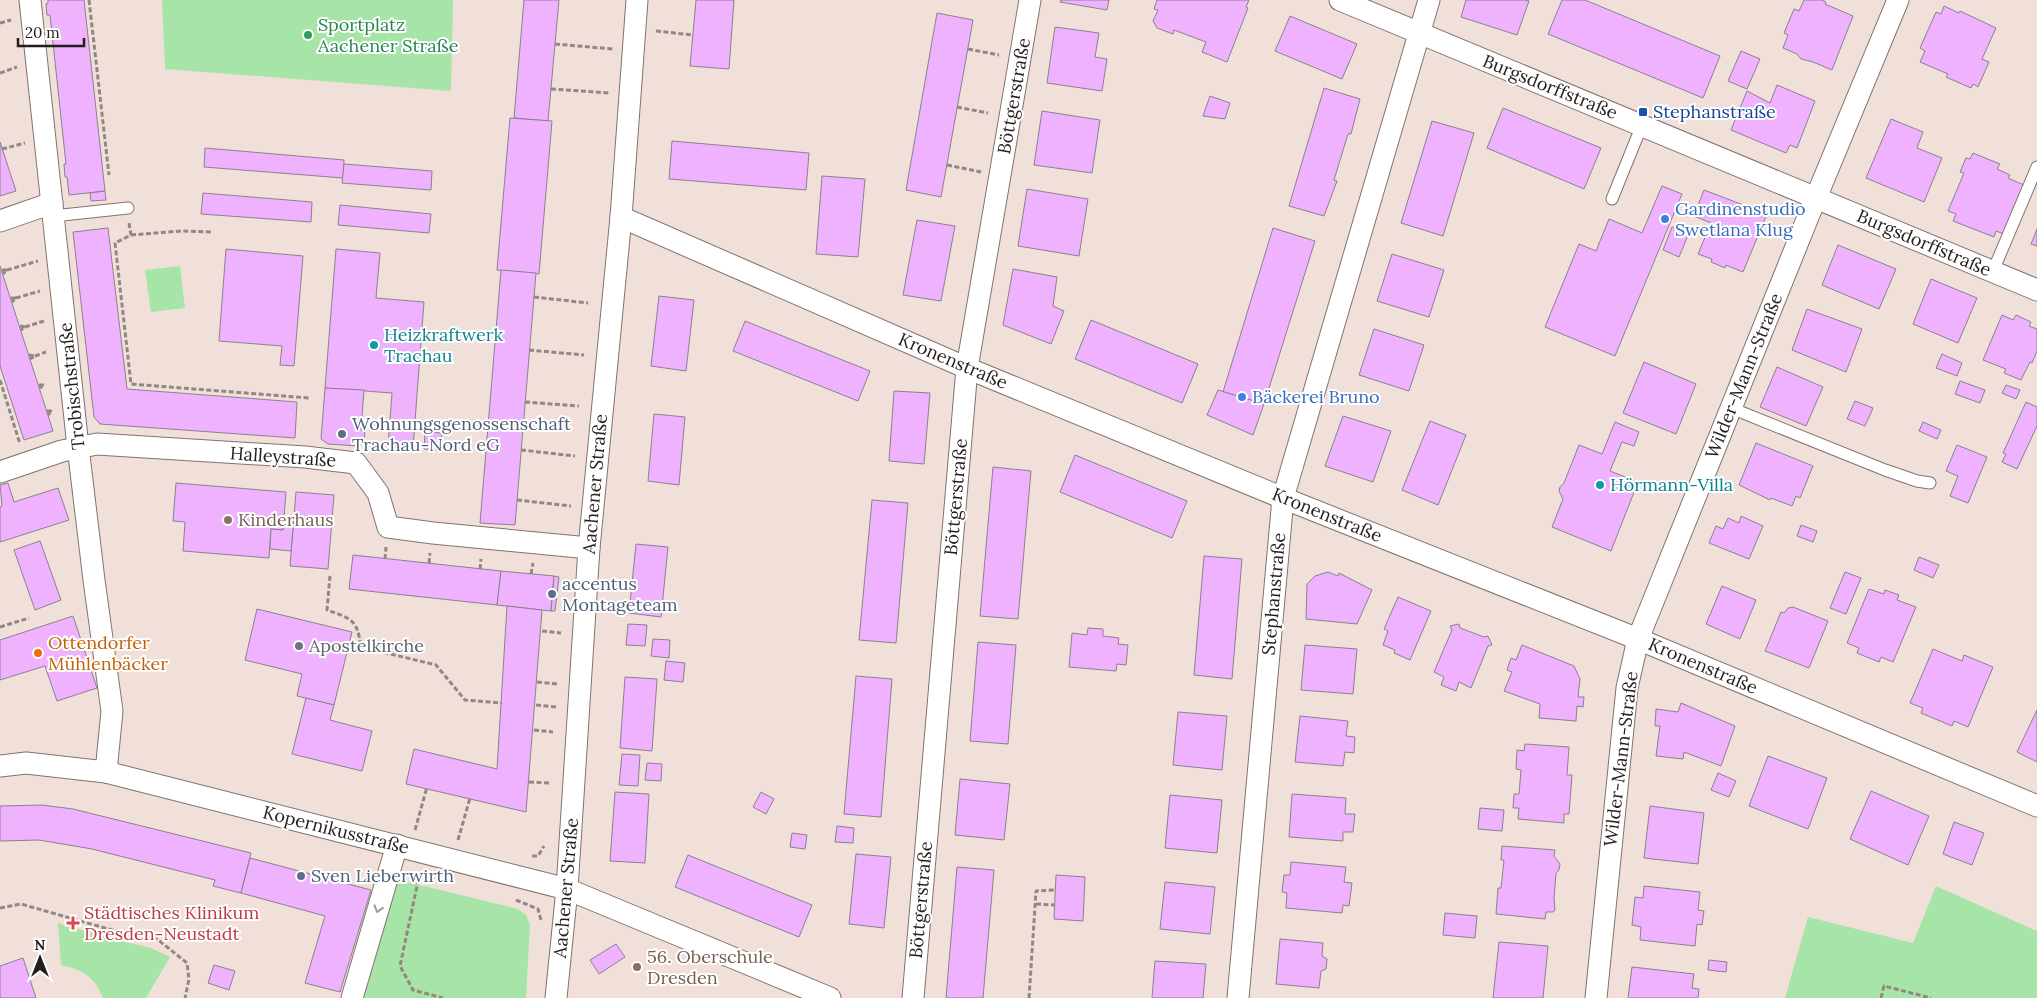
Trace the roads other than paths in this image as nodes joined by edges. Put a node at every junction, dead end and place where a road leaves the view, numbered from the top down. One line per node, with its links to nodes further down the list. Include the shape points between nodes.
1 (30, 0): 13 (street, Trobischstraße)
2 (638, 0): 14 (street, Aachener Straße)
3 (1030, 0): 18 (street, Böttgerstraße)
4 (1340, 0): 7 (street, Burgsdorffstraße)
5 (1429, 0): 7 (street, Stephanstraße)
6 (1898, 0): 10 (street, Wilder-Mann-Straße)
7 (1419, 33): 8 (street, Burgsdorffstraße); 23 (street, Stephanstraße)
8 (1642, 125): 10 (street, Burgsdorffstraße); 11 (lane)
9 (2037, 168): 16 (lane)
10 (1816, 198): 16 (street, Burgsdorffstraße); 19 (street, Wilder-Mann-Straße)
11 (1612, 199)
12 (128, 208): 13 (lane)
13 (52, 210): 15 (street); 20 (street, Trobischstraße)
14 (621, 217): 18 (street, Kronenstraße); 24 (street, Aachener Straße)
15 (0, 221)
16 (1993, 271): 17 (street, Burgsdorffstraße)
17 (2037, 290)
18 (967, 368): 23 (street, Kronenstraße); 34 (street, Böttgerstraße)
19 (1730, 408): 22 (lane, via 1884,470); 25 (street, Wilder-Mann-Straße)
20 (78, 447): 21 (street, Halleystraße); 24 (street, Halleystraße, via 122,445 356,463 378,493 388,527); 27 (street, Trobischstraße, via 112,711)
21 (0, 472)
22 (1930, 483)
23 (1283, 498): 25 (street, Kronenstraße); 35 (street, Stephanstraße)
24 (589, 548): 30 (street, Aachener Straße)
25 (1638, 639): 28 (street, Kronenstraße); 36 (street, Wilder-Mann-Straße, via 1627,688)
26 (0, 766): 27 (street, Kopernikusstraße, via 26,764)
27 (106, 772): 29 (street, Kopernikusstraße)
28 (2037, 806)
29 (411, 849): 30 (street, Kopernikusstraße); 31 (street, one-way to 31)
30 (567, 889): 32 (street, Aachener Straße); 33 (street, Kopernikusstraße)
31 (352, 998)
32 (556, 998)
33 (830, 998)
34 (913, 998)
35 (1238, 998)
36 (1596, 998)

